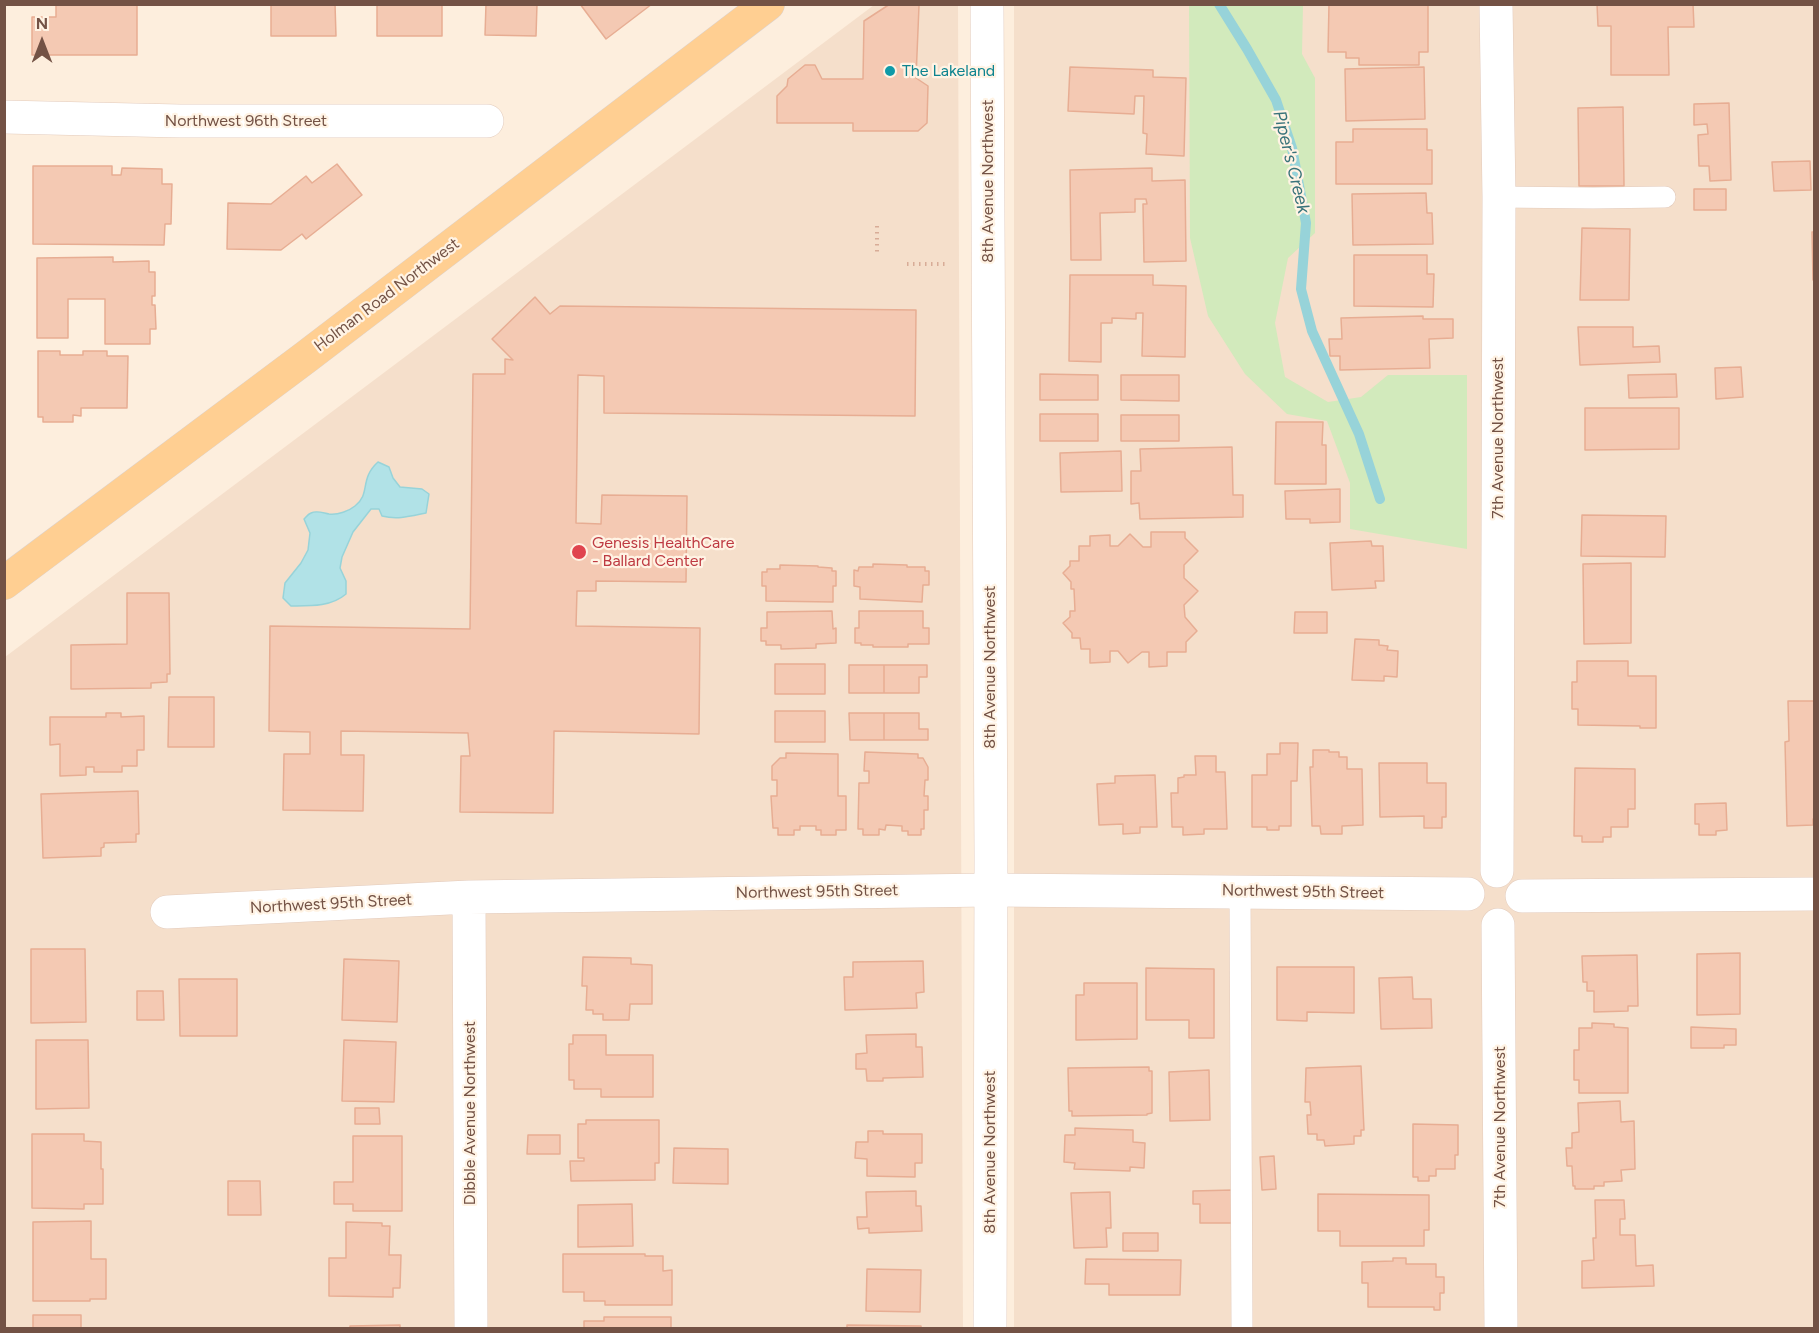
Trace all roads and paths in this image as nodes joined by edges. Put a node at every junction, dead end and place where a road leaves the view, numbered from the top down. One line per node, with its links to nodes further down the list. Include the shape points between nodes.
1 (768, 4): 12 (main road, Holman Road Northwest)
2 (987, 4): 14 (street, 8th Avenue Northwest)
3 (1496, 4): 7 (street, 7th Avenue Northwest)
4 (4, 117): 5 (street, Northwest 96th Street)
5 (487, 121)
6 (1665, 196): 7 (lane)
7 (1498, 197): 13 (street, 7th Avenue Northwest)
8 (877, 226): 9 (path)
9 (877, 256)
10 (907, 264): 11 (path)
11 (947, 264)
12 (4, 583)
13 (1497, 871): 16 (street, via 1480,875); 18 (street, via 1513,878)
14 (991, 890): 15 (street, Northwest 95th Street); 19 (street, Northwest 95th Street); 23 (street, 8th Avenue Northwest)
15 (1240, 891): 16 (street, Northwest 95th Street); 24 (lane)
16 (1468, 894): 21 (street, via 1473,915 1489,925)
17 (1815, 894): 18 (street)
18 (1522, 896): 21 (street, via 1514,917)
19 (469, 897): 20 (street, Northwest 95th Street); 22 (street, Dibble Avenue Northwest)
20 (167, 912)
21 (1498, 925): 25 (street, 7th Avenue Northwest)
22 (471, 1329)
23 (990, 1329)
24 (1242, 1329)
25 (1501, 1329)

